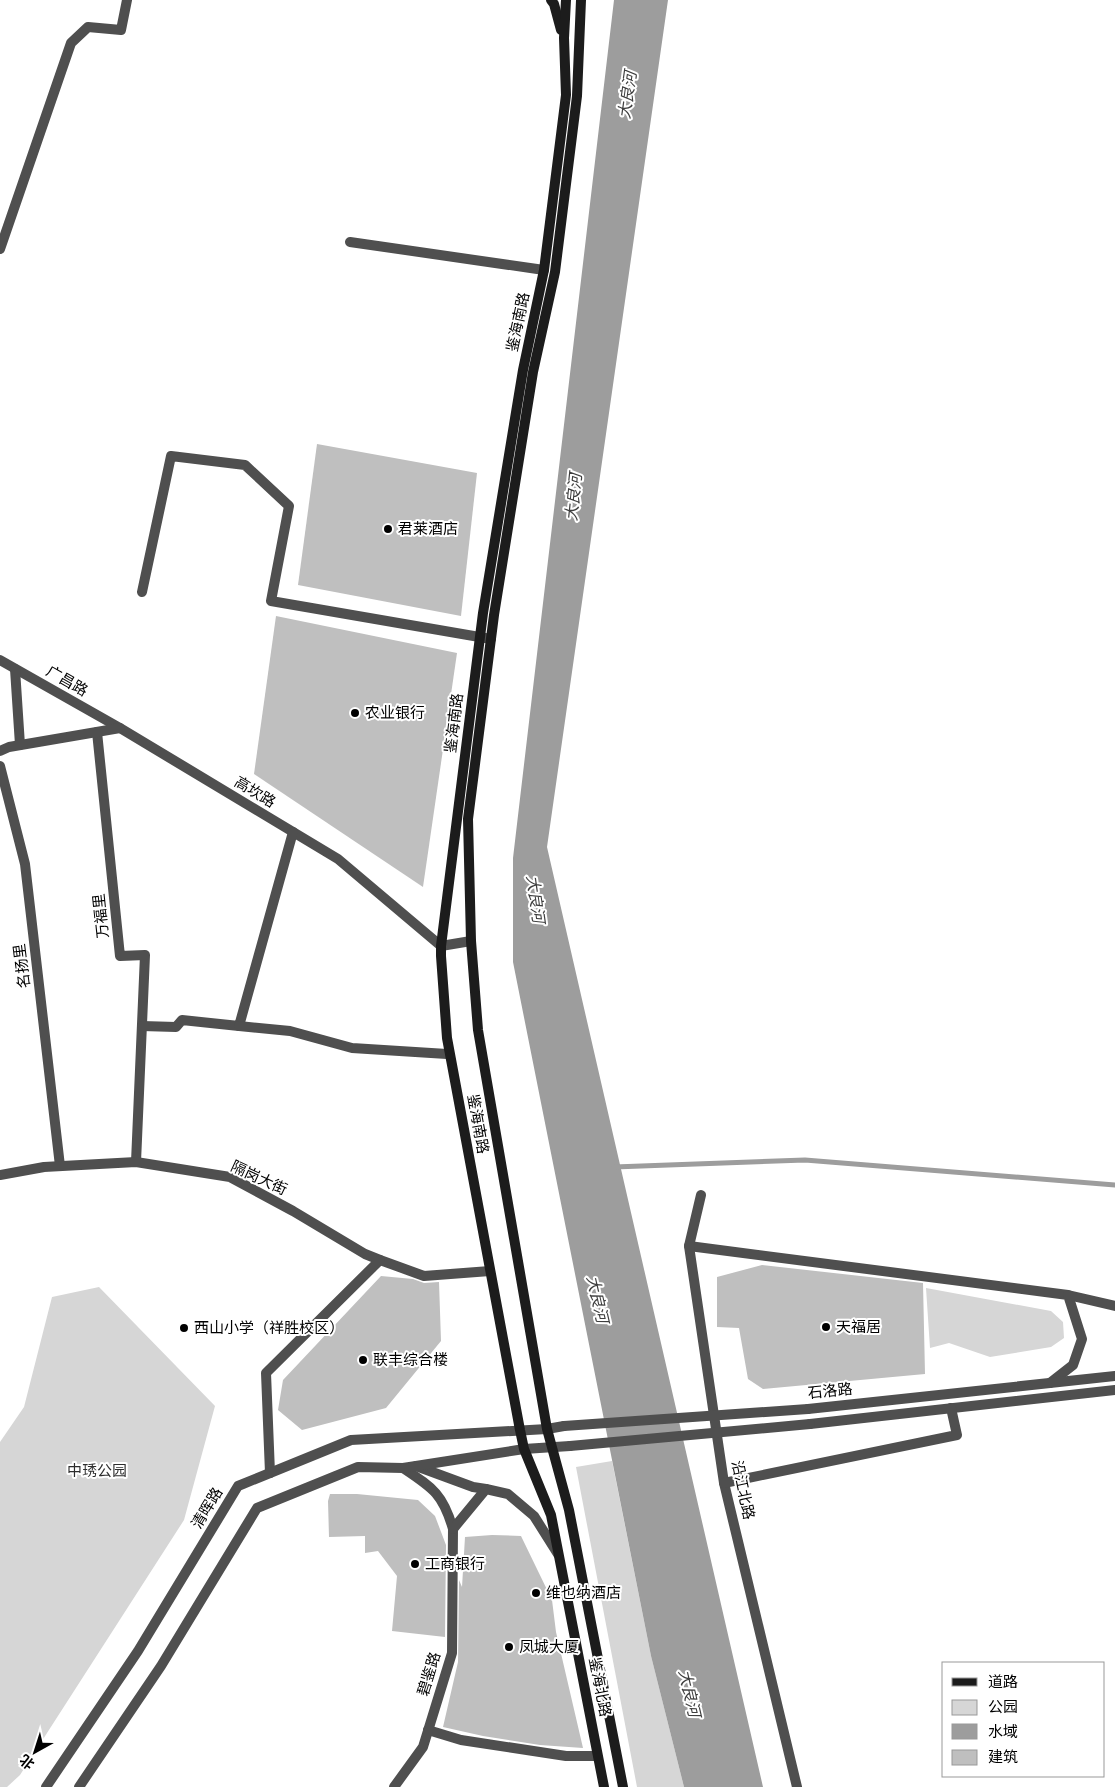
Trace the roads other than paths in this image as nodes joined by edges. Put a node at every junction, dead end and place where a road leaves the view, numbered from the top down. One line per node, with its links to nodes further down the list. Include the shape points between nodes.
1 (127, 0): 7 (street, via 121,30 88,27 71,43)
2 (551, 0): 5 (main road)
3 (566, 0): 5 (main road, 鉴海南路)
4 (581, 0): 11 (main road, 鉴海南路, via 577,96 555,272 534,372)
5 (564, 38): 8 (main road, 鉴海南路, via 566,95)
6 (350, 242): 8 (street)
7 (0, 249)
8 (544, 270): 10 (main road, 鉴海南路, via 523,370)
9 (142, 592): 10 (street, via 171,456 244,465 289,506 271,601)
10 (480, 638): 11 (street); 21 (main road, 鉴海南路)
11 (491, 639): 20 (main road, 鉴海南路, via 468,819)
12 (0, 660): 13 (street, 广昌路)
13 (16, 669): 14 (street, 广昌路); 16 (street)
14 (120, 728): 15 (street); 19 (street, 高坎路)
15 (97, 732): 16 (street); 22 (street, 万福里, via 120,956 145,955)
16 (20, 745): 17 (street)
17 (0, 751)
18 (0, 766): 26 (street, 名扬里, via 25,864)
19 (293, 832): 21 (street, 高坎路, via 338,859); 23 (street)
20 (471, 941): 21 (street); 38 (main road, 鉴海南路, via 478,1030)
21 (441, 946): 31 (main road, 鉴海南路, via 447,1038)
22 (142, 1026): 23 (street, via 176,1027 182,1020); 25 (street, 万福里)
23 (239, 1026): 24 (street, via 290,1031 352,1048)
24 (447, 1054)
25 (136, 1162): 26 (street, 隔岗大街); 30 (street, 隔岗大街, via 230,1177)
26 (60, 1166): 27 (street, 隔岗大街)
27 (0, 1175)
28 (701, 1195): 29 (street, 沿江北路)
29 (689, 1246): 32 (street); 45 (street, 沿江北路)
30 (380, 1260): 31 (street, 隔岗大街, via 424,1276); 44 (street, via 266,1373)
31 (490, 1271): 39 (main road, 鉴海南路)
32 (1068, 1295): 33 (street); 35 (street, via 1082,1339 1073,1365)
33 (1115, 1306)
34 (1115, 1376): 35 (street, 石洛路)
35 (1050, 1383): 38 (street, 石洛路, bridge, via 808,1409)
36 (1115, 1390): 37 (street, 石洛路)
37 (951, 1408): 40 (street, 石洛路, bridge, via 810,1424); 45 (street, via 957,1435)
38 (547, 1428): 39 (street, 清晖路); 40 (main road, 鉴海南路)
39 (520, 1430): 41 (main road, 鉴海南路); 44 (street, 清晖路, via 351,1440)
40 (552, 1446): 41 (street); 55 (main road, 鉴海北路, via 569,1510)
41 (524, 1449): 42 (street); 48 (main road, 鉴海北路, via 551,1515)
42 (415, 1466): 43 (street); 46 (street)
43 (403, 1468): 47 (street, via 439,1495); 52 (street, via 358,1467 257,1508 161,1666)
44 (270, 1473): 51 (street, 清晖路, via 238,1486 138,1651)
45 (724, 1483): 56 (street, 沿江北路)
46 (486, 1489): 47 (street); 48 (street, via 508,1494 534,1516)
47 (453, 1529): 49 (street, 碧鉴路, via 452,1653)
48 (560, 1557): 54 (main road, 鉴海北路)
49 (428, 1730): 50 (street, via 461,1740 566,1756); 53 (street, 碧鉴路, via 423,1746)
50 (594, 1756)
51 (46, 1787)
52 (79, 1787)
53 (394, 1787)
54 (604, 1787)
55 (623, 1787)
56 (797, 1787)

